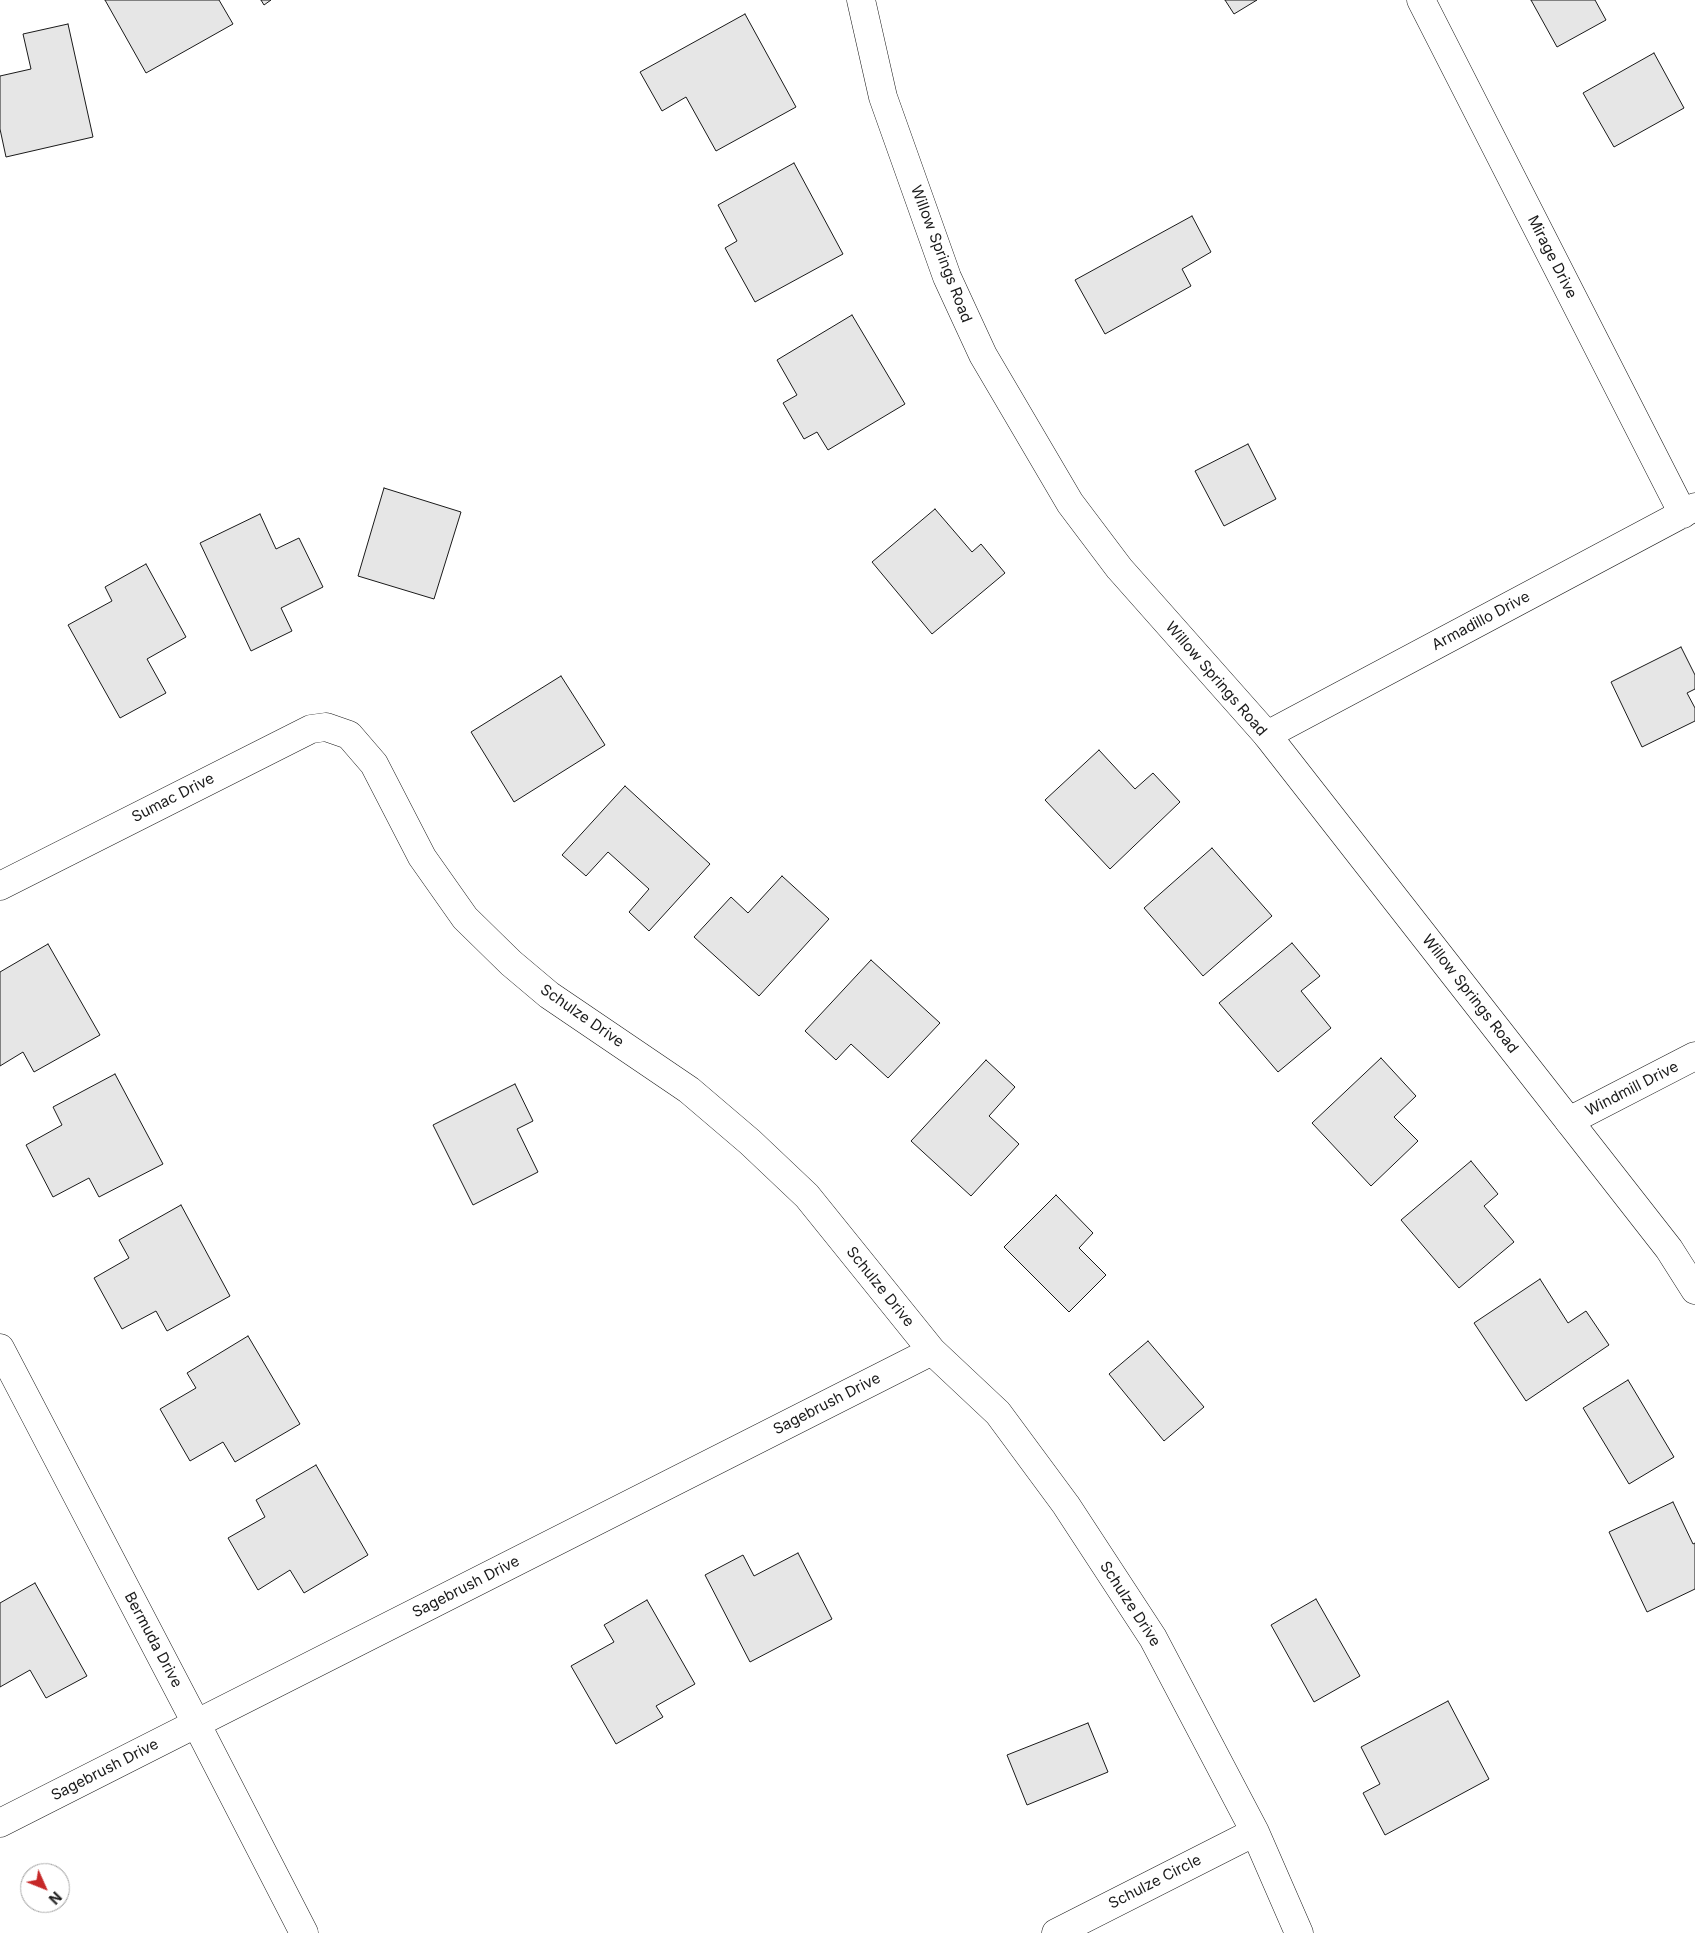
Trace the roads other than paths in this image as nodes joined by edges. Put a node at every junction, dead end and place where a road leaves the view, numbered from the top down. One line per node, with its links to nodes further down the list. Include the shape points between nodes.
1 (861, 0): 5 (street, Willow Springs Road, via 883,97 947,277 983,355 1076,510 1120,568)
2 (1421, 0): 3 (street, Mirage Drive)
3 (1689, 511): 5 (street, Armadillo Drive)
4 (349, 735): 6 (street, Sumac Drive, via 326,726 311,729); 11 (street, Schulze Drive, via 374,764 422,857 465,918 549,995 689,1090 750,1142 806,1196)
5 (1266, 736): 8 (street, Willow Springs Road)
6 (0, 886)
7 (1695, 1056): 8 (street, Windmill Drive)
8 (1570, 1121): 9 (street, Willow Springs Road, via 1670,1249)
9 (1695, 1290)
10 (0, 1348): 12 (street, Bermuda Drive)
11 (932, 1351): 12 (street, Sagebrush Drive); 14 (street, Schulze Drive, via 998,1413 1066,1505 1153,1638)
12 (196, 1723): 13 (street, Sagebrush Drive); 15 (street, Bermuda Drive)
13 (0, 1823)
14 (1255, 1832): 16 (street, Schulze Circle); 17 (street, Schulze Drive)
15 (304, 1933)
16 (1056, 1933)
17 (1299, 1933)

